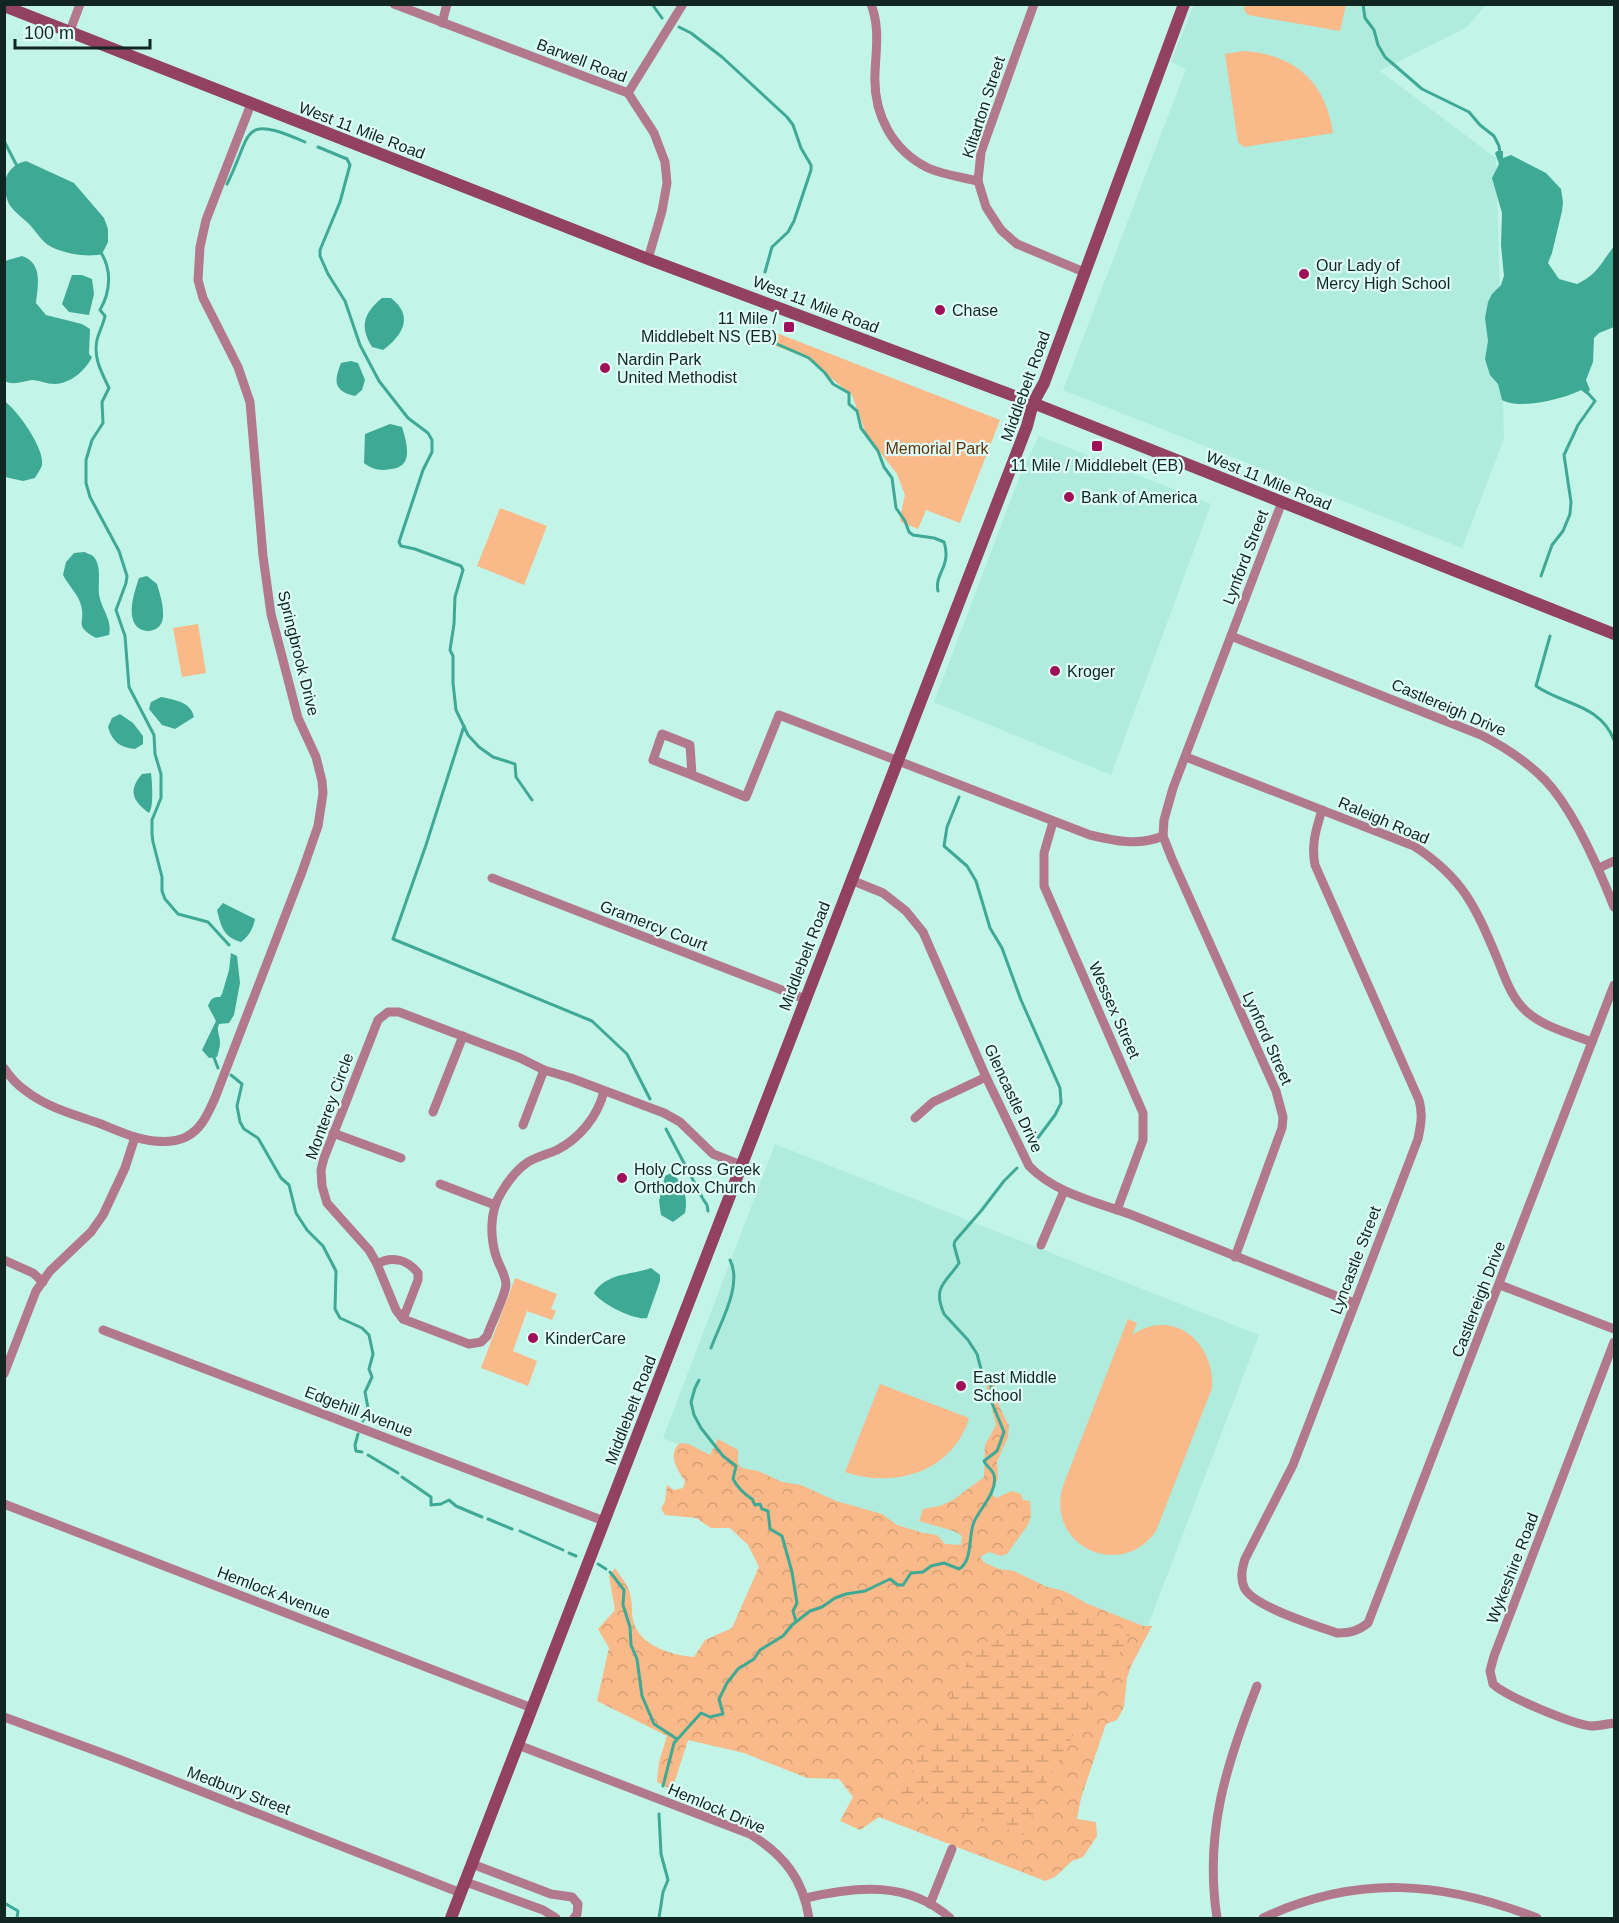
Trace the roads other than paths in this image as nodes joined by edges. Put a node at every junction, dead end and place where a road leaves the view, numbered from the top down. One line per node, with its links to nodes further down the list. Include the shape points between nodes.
1 (80, 4): 10 (street)
2 (394, 4): 9 (street, Barwell Road)
3 (447, 4): 9 (street)
4 (683, 4): 11 (street)
5 (871, 4): 13 (street, via 878,31 876,95 889,135 904,153 929,168)
6 (1034, 4): 13 (street, Kiltarton Street, via 981,152)
7 (1184, 4): 15 (street, Middlebelt Road)
8 (4, 6): 10 (street, West 11 Mile Road)
9 (442, 23): 11 (street, Barwell Road)
10 (70, 31): 12 (street, West 11 Mile Road)
11 (628, 93): 14 (street, Barwell Road, via 654,133 665,162 667,183)
12 (251, 104): 14 (street, West 11 Mile Road); 43 (street, Springbrook Drive, via 207,220 198,280 250,402 271,614 298,718 320,770 322,803 302,872 206,1119 187,1137 177,1140)
13 (978, 180): 15 (street, Kiltarton Street, via 986,207 1001,230 1017,244)
14 (648, 259): 16 (street, West 11 Mile Road)
15 (1084, 272): 16 (street, Middlebelt Road)
16 (1033, 403): 17 (street, West 11 Mile Road); 21 (street, Middlebelt Road)
17 (1282, 502): 18 (street, West 11 Mile Road); 19 (street, Lynford Street)
18 (1614, 634)
19 (1231, 636): 20 (street, Lynford Street); 27 (street, Castlereigh Drive, via 1503,745 1547,782)
20 (1186, 757): 23 (street, Raleigh Road); 25 (street, Lynford Street, via 1168,804)
21 (897, 761): 22 (street, via 779,715 746,797); 24 (street); 29 (street, Middlebelt Road)
22 (692, 776): 22 (street, via 690,745 662,734 653,760)
23 (1322, 810): 34 (street, Raleigh Road, via 1414,846 1446,870 1470,898 1522,1008 1546,1023); 56 (street, Lyncastle Street, via 1314,839 1315,865 1422,1111 1418,1138)
24 (1053, 822): 25 (street, via 1111,840 1152,841); 49 (street, Wessex Street, via 1044,853 1044,886 1143,1113 1143,1140)
25 (1163, 836): 51 (street, Lynford Street, via 1276,1092 1283,1117 1280,1138)
26 (1614, 861): 27 (street)
27 (1599, 868): 30 (street, Castlereigh Drive)
28 (492, 878): 32 (street, Gramercy Court)
29 (851, 880): 32 (street, Middlebelt Road); 37 (street, Glencastle Drive, via 883,893 906,911 923,932)
30 (1614, 907)
31 (1614, 985): 34 (street, Castlereigh Drive)
32 (805, 999): 45 (street, Middlebelt Road)
33 (463, 1036): 36 (street, Monterey Circle); 39 (street); 42 (street, Monterey Circle, via 399,1012 388,1012 378,1020)
34 (1592, 1042): 55 (street, Castlereigh Drive)
35 (4, 1068): 43 (street, Springbrook Drive, via 37,1098 54,1107)
36 (544, 1070): 38 (street, Monterey Circle); 41 (street)
37 (986, 1077): 40 (street, via 933,1102); 47 (street, Glencastle Drive, via 1029,1166)
38 (604, 1091): 45 (street, Monterey Circle, via 664,1113 680,1122 713,1154); 48 (street, via 600,1107 580,1132 510,1177)
39 (433, 1112)
40 (915, 1118)
41 (523, 1125)
42 (333, 1134): 44 (street); 53 (street, Monterey Circle, via 321,1170 327,1203 356,1233)
43 (135, 1137): 54 (street, via 103,1215)
44 (401, 1158)
45 (741, 1165): 63 (street, Middlebelt Road)
46 (440, 1184): 48 (street)
47 (1064, 1191): 49 (street, Glencastle Drive); 50 (street)
48 (495, 1205): 57 (street, via 493,1247 506,1286 487,1336 481,1342 469,1344)
49 (1117, 1209): 51 (street, Glencastle Drive)
50 (1041, 1245)
51 (1235, 1257): 56 (street, Glencastle Drive)
52 (4, 1260): 54 (street)
53 (377, 1264): 57 (street, Monterey Circle); 57 (street, via 394,1258 413,1266 418,1273)
54 (43, 1281): 61 (street)
55 (1500, 1285): 58 (street); 64 (street, Castlereigh Drive)
56 (1354, 1303): 64 (street, Lyncastle Street, via 1293,1465 1242,1572 1246,1592 1278,1611 1337,1633 1360,1630)
57 (403, 1319)
58 (1614, 1329)
59 (103, 1330): 63 (street, Edgehill Avenue)
60 (1614, 1342): 68 (street, Wykeshire Road, via 1490,1671 1493,1684 1510,1696 1579,1723)
61 (4, 1374)
62 (4, 1504): 66 (street, Hemlock Avenue)
63 (604, 1521): 66 (street, Middlebelt Road)
64 (1368, 1623)
65 (1257, 1686): 80 (street, via 1231,1756 1217,1815 1212,1870)
66 (532, 1708): 69 (street, Middlebelt Road)
67 (4, 1717): 72 (street, Medbury Street)
68 (1614, 1723)
69 (518, 1745): 71 (street, Middlebelt Road); 73 (street, Hemlock Drive, via 750,1834 779,1854)
70 (952, 1849): 74 (street)
71 (472, 1864): 72 (street, Middlebelt Road); 77 (street, via 551,1894 572,1897 578,1904)
72 (463, 1887): 75 (street, Middlebelt Road); 76 (street, Medbury Street, via 543,1910)
73 (806, 1898): 74 (street, via 839,1890 877,1888); 78 (street)
74 (930, 1904): 79 (street)
75 (451, 1918)
76 (556, 1918)
77 (574, 1918)
78 (809, 1918)
79 (950, 1918)
80 (1217, 1918)
81 (1263, 1918): 82 (street, via 1341,1892 1398,1887 1468,1895)
82 (1537, 1918)

